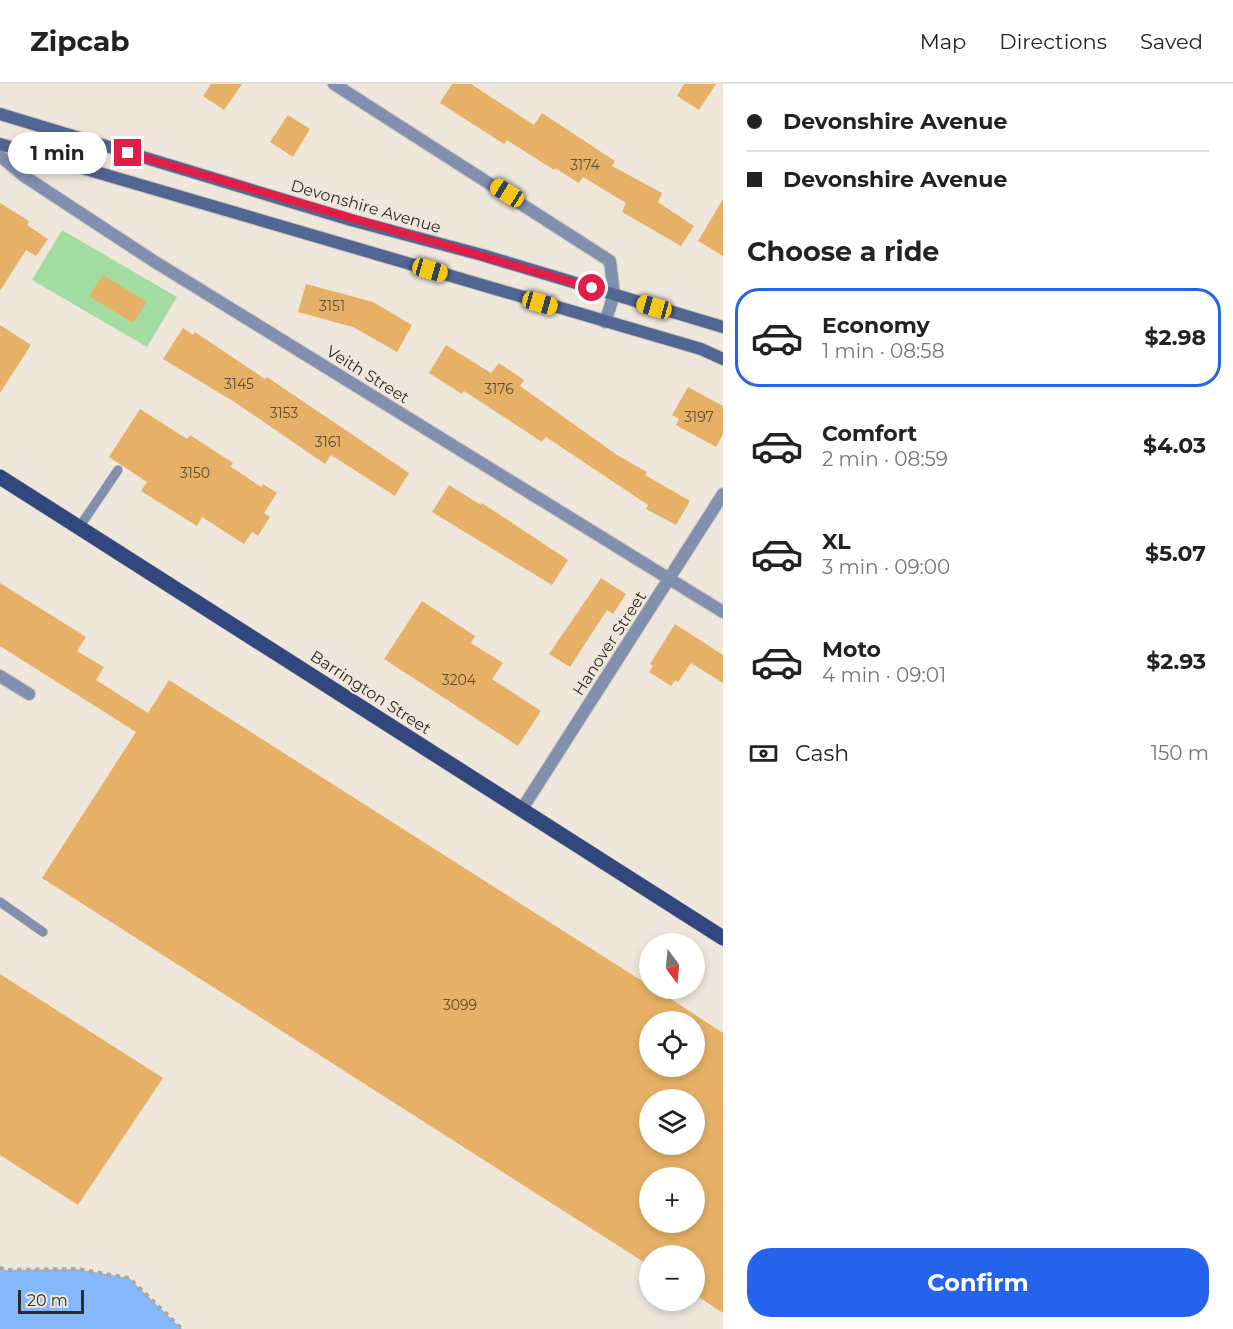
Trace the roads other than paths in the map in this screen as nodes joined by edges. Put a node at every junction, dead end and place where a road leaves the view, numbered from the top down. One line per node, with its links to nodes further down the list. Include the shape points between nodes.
1 (334, 84): 5 (street, via 610,261)
2 (0, 114): 5 (street, Devonshire Avenue)
3 (0, 144): 6 (street)
4 (0, 156): 13 (street, Veith Street, via 152,261)
5 (614, 295): 6 (street); 7 (street, Devonshire Avenue)
6 (605, 322): 8 (street)
7 (723, 327)
8 (723, 358)
9 (117, 470): 12 (lane)
10 (0, 477): 12 (main road, Barrington Street)
11 (723, 494): 13 (street, Hanover Street)
12 (80, 526): 17 (main road, Barrington Street)
13 (670, 579): 14 (street, Veith Street); 17 (street, Hanover Street)
14 (723, 612)
15 (0, 676): 16 (street)
16 (29, 694)
17 (522, 809): 20 (main road, Barrington Street)
18 (0, 902): 19 (lane)
19 (43, 932)
20 (723, 938)

